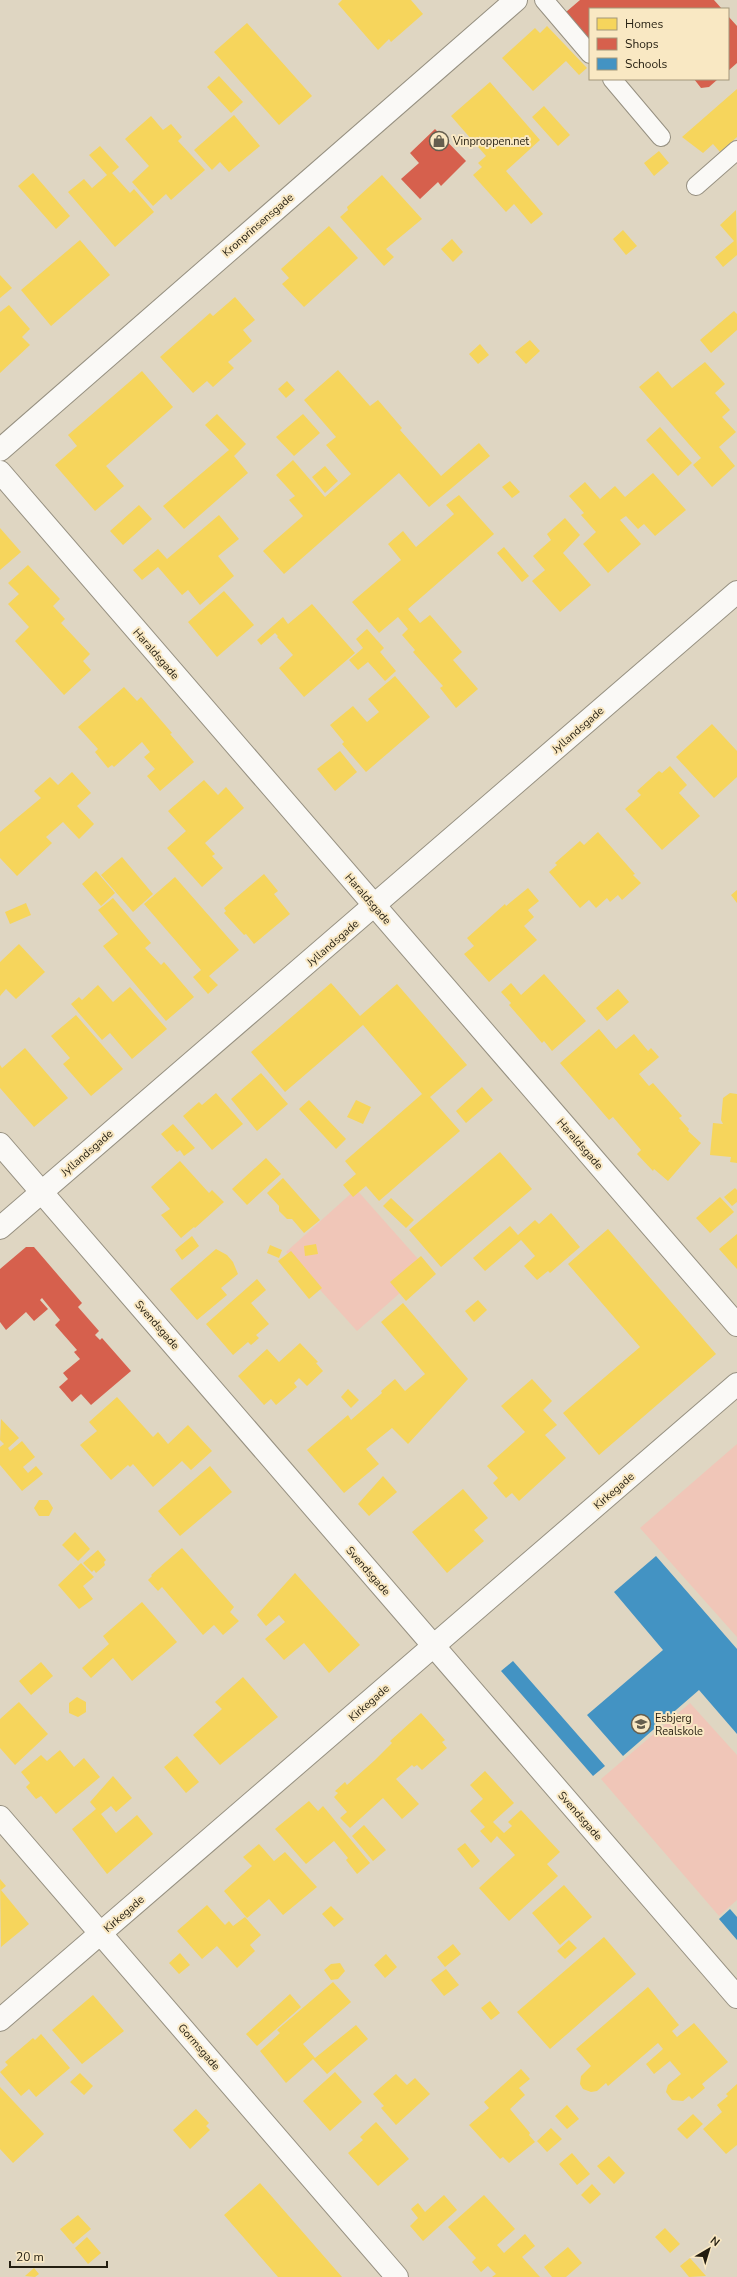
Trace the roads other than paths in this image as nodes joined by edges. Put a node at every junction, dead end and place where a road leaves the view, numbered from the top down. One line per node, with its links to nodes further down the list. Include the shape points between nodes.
1 (516, 0): 8 (street, Kronprinsensgade)
2 (544, 0): 3 (lane)
3 (589, 53)
4 (613, 80): 5 (lane)
5 (661, 137)
6 (737, 150): 7 (lane)
7 (696, 186)
8 (0, 450)
9 (0, 472): 11 (street, Haraldsgade)
10 (737, 592): 11 (street, Jyllandsgade)
11 (375, 906): 13 (street, Jyllandsgade); 15 (street, Haraldsgade)
12 (0, 1144): 13 (street, Svendsgade)
13 (42, 1192): 14 (street, Jyllandsgade); 17 (street, Svendsgade)
14 (0, 1228)
15 (737, 1325)
16 (737, 1384): 17 (street, Kirkegade)
17 (434, 1647): 19 (street, Kirkegade); 20 (street, Svendsgade)
18 (0, 1817): 19 (street, Gormsgade)
19 (101, 1934): 21 (street, Kirkegade); 22 (street, Gormsgade)
20 (737, 1997)
21 (0, 2020)
22 (397, 2277)

